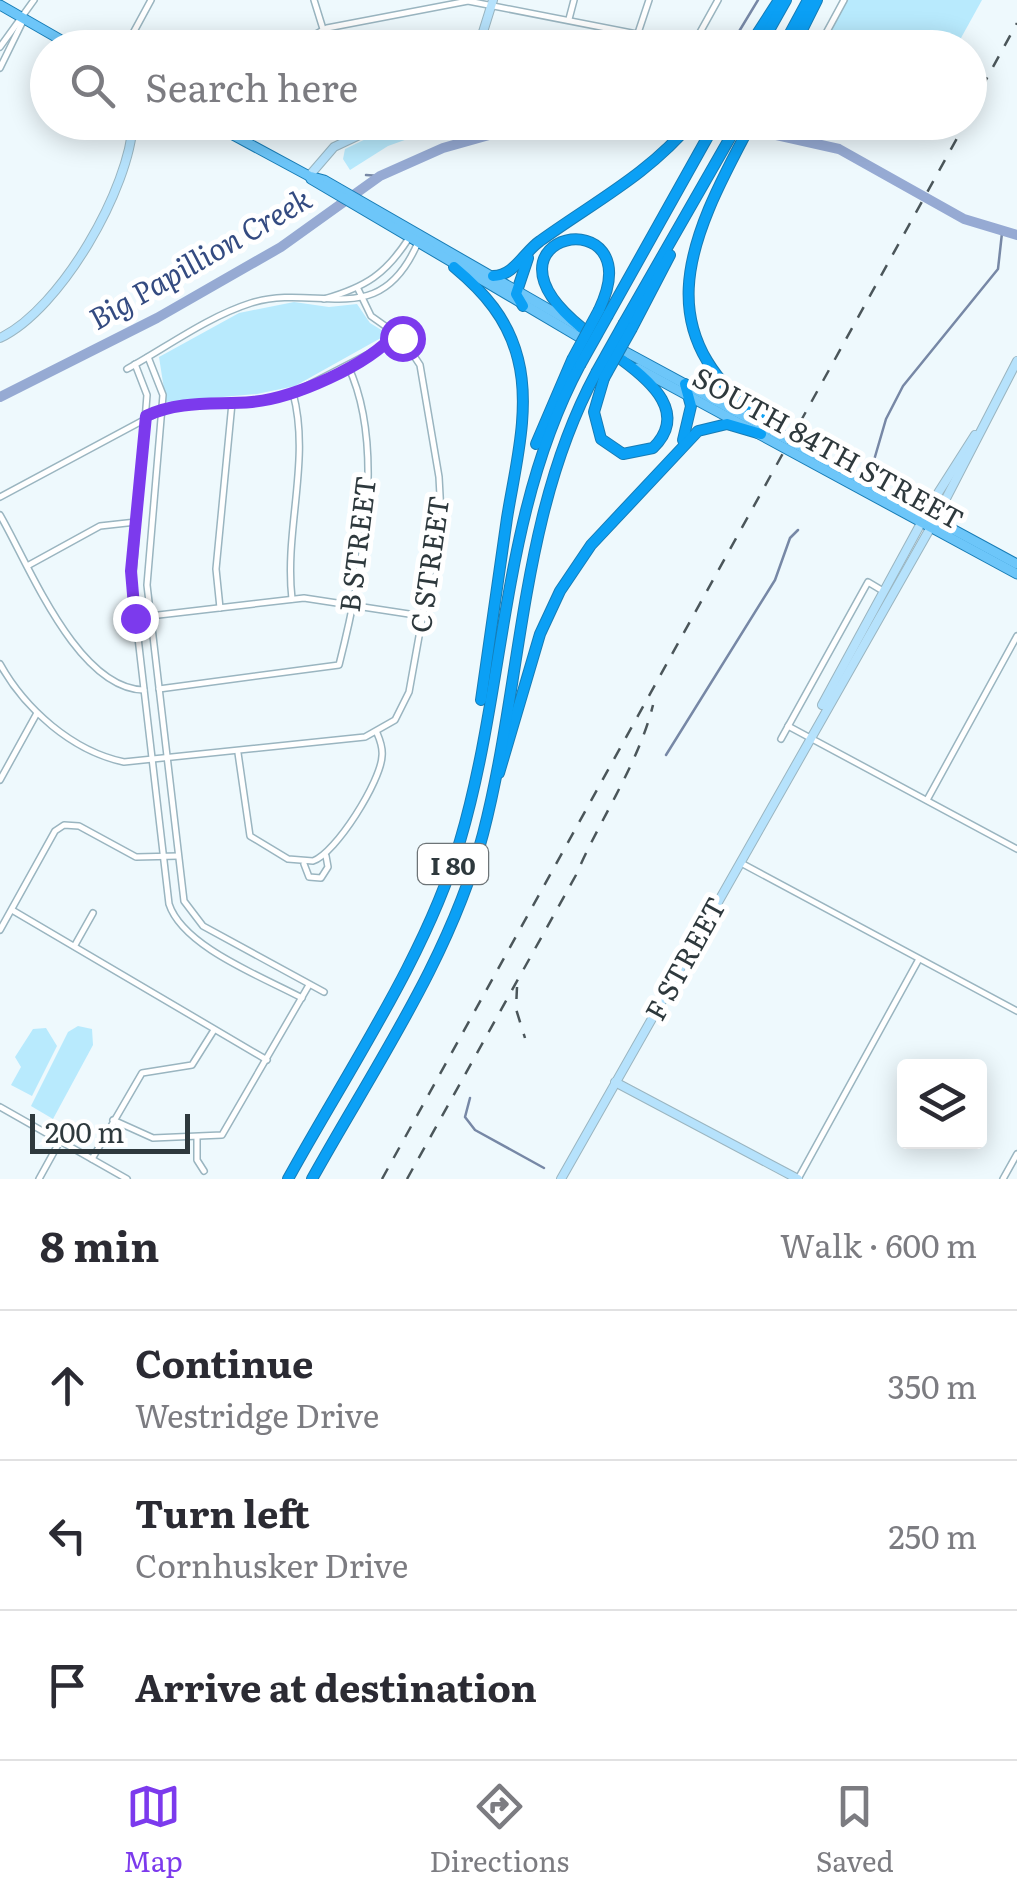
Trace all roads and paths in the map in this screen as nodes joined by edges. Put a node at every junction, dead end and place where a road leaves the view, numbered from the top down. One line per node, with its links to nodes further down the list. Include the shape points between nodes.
1 (34, 0): 13 (street)
2 (152, 0): 16 (street)
3 (314, 0): 17 (street)
4 (574, 0): 14 (street)
5 (649, 0): 20 (street)
6 (718, 0): 21 (street)
7 (782, 0): 22 (highway); 23 (highway)
8 (808, 0): 24 (highway)
9 (817, 0): 25 (highway)
10 (844, 0): 26 (street)
11 (493, 2): 14 (street); 17 (street, via 461,1); 18 (street)
12 (0, 6): 13 (main road)
13 (23, 18): 15 (main road); 27 (street); 28 (street)
14 (569, 19): 19 (street)
15 (44, 30)
16 (135, 30)
17 (322, 30)
18 (484, 30)
19 (627, 30)
20 (639, 30)
21 (702, 30)
22 (761, 30)
23 (768, 30)
24 (792, 30)
25 (802, 30)
26 (828, 30)
27 (0, 47)
28 (0, 68)
29 (130, 140): 50 (street, via 126,171 62,284 37,313)
30 (240, 140): 36 (main road)
31 (350, 140): 37 (street)
32 (676, 140): 38 (highway, via 632,182)
33 (706, 140): 47 (highway, I 80)
34 (729, 140): 57 (highway, I 80, bridge)
35 (742, 140): 64 (highway, via 694,242 690,314 715,373)
36 (243, 142): 37 (main road)
37 (309, 176): 39 (main road)
38 (548, 235): 41 (highway, via 506,274); 43 (highway, via 525,262)
39 (415, 239): 40 (main road); 41 (main road); 42 (street, via 388,270); 44 (street, via 390,281)
40 (454, 267): 46 (main road); 95 (highway, via 502,320 522,384)
41 (493, 276): 43 (main road)
42 (358, 288): 44 (street); 45 (street)
43 (516, 290): 46 (highway); 48 (main road)
44 (360, 299): 45 (street); 49 (street, C STREET)
45 (322, 300): 51 (street, via 252,302)
46 (524, 306): 48 (main road)
47 (603, 312): 48 (highway, via 608,281 601,250 581,238 558,242 542,264 544,285); 95 (highway, I 80, bridge, via 541,448 522,514)
48 (581, 331)
49 (396, 333): 55 (street); 79 (street, C STREET, via 425,378 441,499)
50 (0, 338)
51 (148, 357): 54 (street); 62 (street, via 160,380)
52 (622, 357): 57 (highway, via 666,405 666,430 653,448 630,455 601,439 594,412); 58 (main road, SOUTH 84TH STREET); 60 (main road, SOUTH 84TH STREET)
53 (1017, 360): 69 (street, F STREET)
54 (135, 364): 56 (street); 63 (street, via 147,388)
55 (348, 366): 59 (street); 76 (street, B STREET, via 362,397 366,442 366,512)
56 (127, 369)
57 (600, 376): 93 (highway, I 80, via 569,427 547,492)
58 (685, 384): 60 (highway); 64 (main road, SOUTH 84TH STREET)
59 (293, 393): 61 (street); 75 (street, via 300,432 288,558)
60 (691, 397): 65 (main road, SOUTH 84TH STREET); 66 (highway, via 688,428)
61 (232, 403): 62 (street); 77 (street, via 216,569)
62 (162, 409): 63 (street); 78 (street, via 146,572)
63 (146, 416): 67 (street); 70 (street)
64 (780, 432): 69 (main road, SOUTH 84TH STREET)
65 (761, 434): 66 (highway, via 732,424 708,426); 69 (main road, SOUTH 84TH STREET)
66 (672, 458): 93 (highway, via 600,534 560,591 530,660 506,760)
67 (0, 498)
68 (0, 515): 72 (street)
69 (928, 520): 71 (main road, SOUTH 84TH STREET); 73 (main road, SOUTH 84TH STREET); 74 (street, F STREET); 87 (street, F STREET)
70 (136, 522): 72 (street, via 100,526); 83 (street, via 132,586)
71 (1017, 564)
72 (28, 566): 83 (street, via 86,660)
73 (1017, 574)
74 (884, 591): 85 (street, via 868,582); 87 (street, F STREET)
75 (292, 599): 76 (street); 77 (street)
76 (350, 604): 79 (street); 82 (street, B STREET, via 339,664 332,669)
77 (220, 608): 78 (street)
78 (150, 616): 82 (street)
79 (422, 616): 86 (street, C STREET, via 406,702)
80 (1017, 636): 94 (street)
81 (0, 664): 84 (street)
82 (159, 689): 90 (street)
83 (144, 690): 91 (street)
84 (37, 713): 91 (street, via 108,758); 92 (street)
85 (788, 726): 87 (street); 88 (street)
86 (378, 732): 89 (street); 98 (street, via 378,771)
87 (808, 736): 94 (street); 101 (street, F STREET)
88 (780, 740)
89 (238, 753): 90 (street); 100 (street, via 250,836)
90 (167, 761): 91 (street); 97 (street)
91 (152, 763): 99 (street)
92 (0, 780)
93 (494, 782): 124 (highway, I 80, via 476,856 446,934)
94 (927, 800): 96 (street)
95 (464, 826): 123 (highway, I 80, via 427,926)
96 (1017, 850)
97 (178, 856): 99 (street); 107 (street, via 184,900 194,919)
98 (326, 856): 100 (street); 100 (street, via 321,878 309,877)
99 (163, 858): 102 (street, via 136,857 72,824 55,831); 109 (street, via 169,904 183,930)
100 (304, 862)
101 (738, 862): 106 (street); 113 (street, F STREET)
102 (12, 910): 104 (street); 105 (street)
103 (93, 913): 105 (street)
104 (0, 930)
105 (75, 945): 111 (street)
106 (919, 959): 110 (street); 126 (street)
107 (310, 985): 108 (street); 109 (street)
108 (324, 992)
109 (302, 998): 112 (street)
110 (1017, 1012)
111 (214, 1030): 112 (street); 115 (street, via 192,1065 142,1073)
112 (267, 1060): 116 (street, via 222,1134)
113 (615, 1082): 125 (street, F STREET); 126 (street)
114 (0, 1107): 117 (street)
115 (114, 1120): 116 (street, via 148,1138); 119 (street)
116 (197, 1138): 120 (street)
117 (60, 1142): 119 (street); 121 (street)
118 (1017, 1154): 127 (street)
119 (92, 1160): 122 (street)
120 (204, 1171)
121 (39, 1179)
122 (127, 1179)
123 (288, 1179)
124 (312, 1179)
125 (561, 1179)
126 (798, 1179)
127 (1003, 1179)

